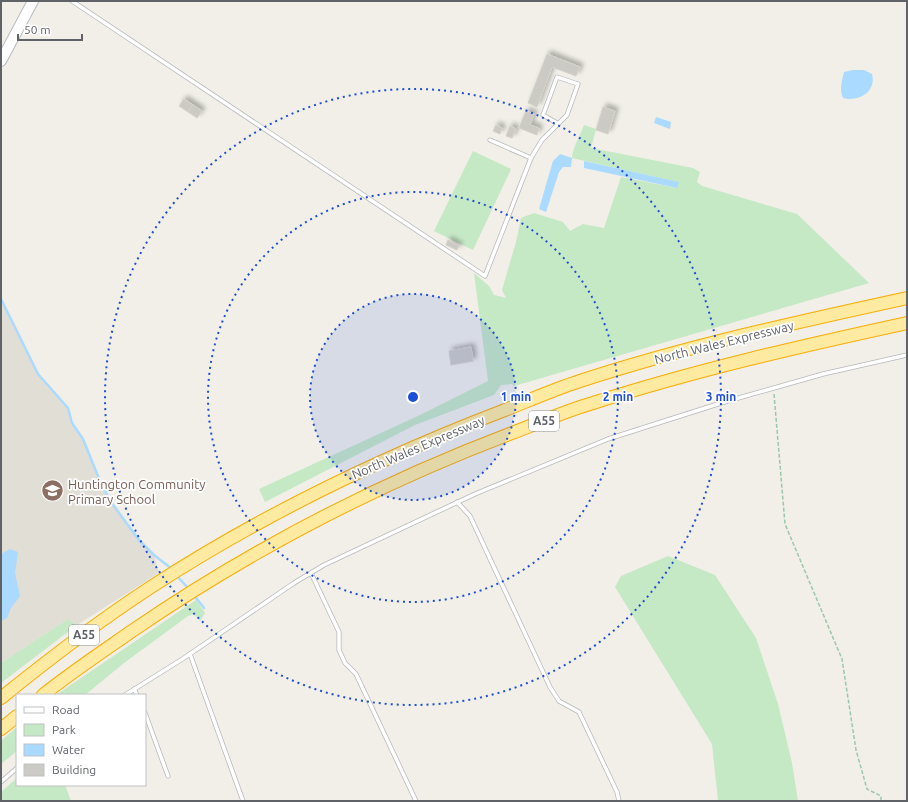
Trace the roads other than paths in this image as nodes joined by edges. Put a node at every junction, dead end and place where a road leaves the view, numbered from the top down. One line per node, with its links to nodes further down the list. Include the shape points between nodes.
1 (32, 1): 3 (main road)
2 (72, 1): 6 (lane, via 485,276)
3 (1, 61)
4 (557, 123): 4 (lane, via 567,115 578,84 558,77 543,115); 6 (lane)
5 (490, 140): 6 (lane)
6 (531, 158)
7 (907, 298): 17 (highway, North Wales Expressway / A55, via 690,348 579,382 441,434 331,484 170,575 50,659)
8 (907, 323): 14 (highway, North Wales Expressway / A55, via 734,362 591,403 454,455 354,500 248,558 188,594 68,675)
9 (907, 355): 10 (lane, via 773,388 608,439)
10 (458, 502): 11 (lane); 26 (lane, via 470,516 550,687 559,701 579,712)
11 (311, 573): 12 (lane); 25 (lane, via 339,632 339,650 345,663 356,674)
12 (190, 654): 13 (lane); 24 (lane)
13 (134, 689): 15 (lane); 16 (lane)
14 (44, 694)
15 (126, 694)
16 (136, 694)
17 (1, 698)
18 (146, 716): 22 (lane)
19 (16, 717): 20 (highway)
20 (1, 729)
21 (16, 769): 23 (lane)
22 (168, 776)
23 (1, 782)
24 (243, 801)
25 (416, 801)
26 (619, 801)

